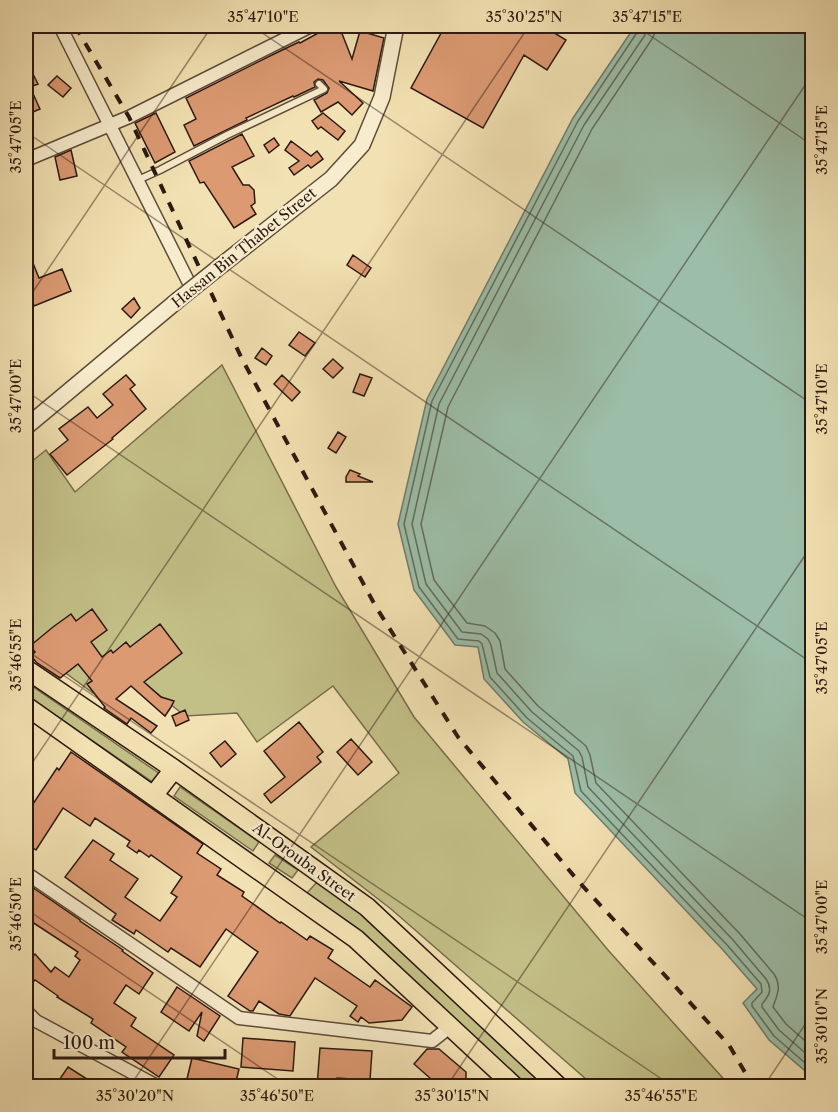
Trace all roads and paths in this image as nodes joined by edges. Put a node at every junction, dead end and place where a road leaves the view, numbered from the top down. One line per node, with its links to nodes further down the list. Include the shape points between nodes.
1 (60, 26): 5 (street)
2 (311, 26): 5 (street)
3 (396, 26): 8 (street, Hassan Bin Thabet Street, bridge, via 382,97 362,145 331,179)
4 (320, 84): 7 (lane, via 324,89)
5 (110, 125): 6 (street); 7 (street)
6 (26, 160)
7 (138, 180): 8 (street)
8 (192, 289): 9 (street, Hassan Bin Thabet Street, bridge)
9 (26, 427)
10 (26, 669): 12 (main road, Al-Orouba Street)
11 (26, 706): 13 (main road)
12 (174, 769): 13 (main road); 14 (main road, Al-Orouba Street)
13 (153, 796): 16 (main road)
14 (311, 868): 16 (main road); 21 (main road, Al-Orouba Street, via 367,907)
15 (26, 873): 18 (street, via 239,1018 432,1041)
16 (293, 894): 18 (main road, via 356,939)
17 (26, 1011): 19 (street, via 36,1021)
18 (451, 1026): 20 (main road)
19 (157, 1086)
20 (514, 1086)
21 (558, 1086)

